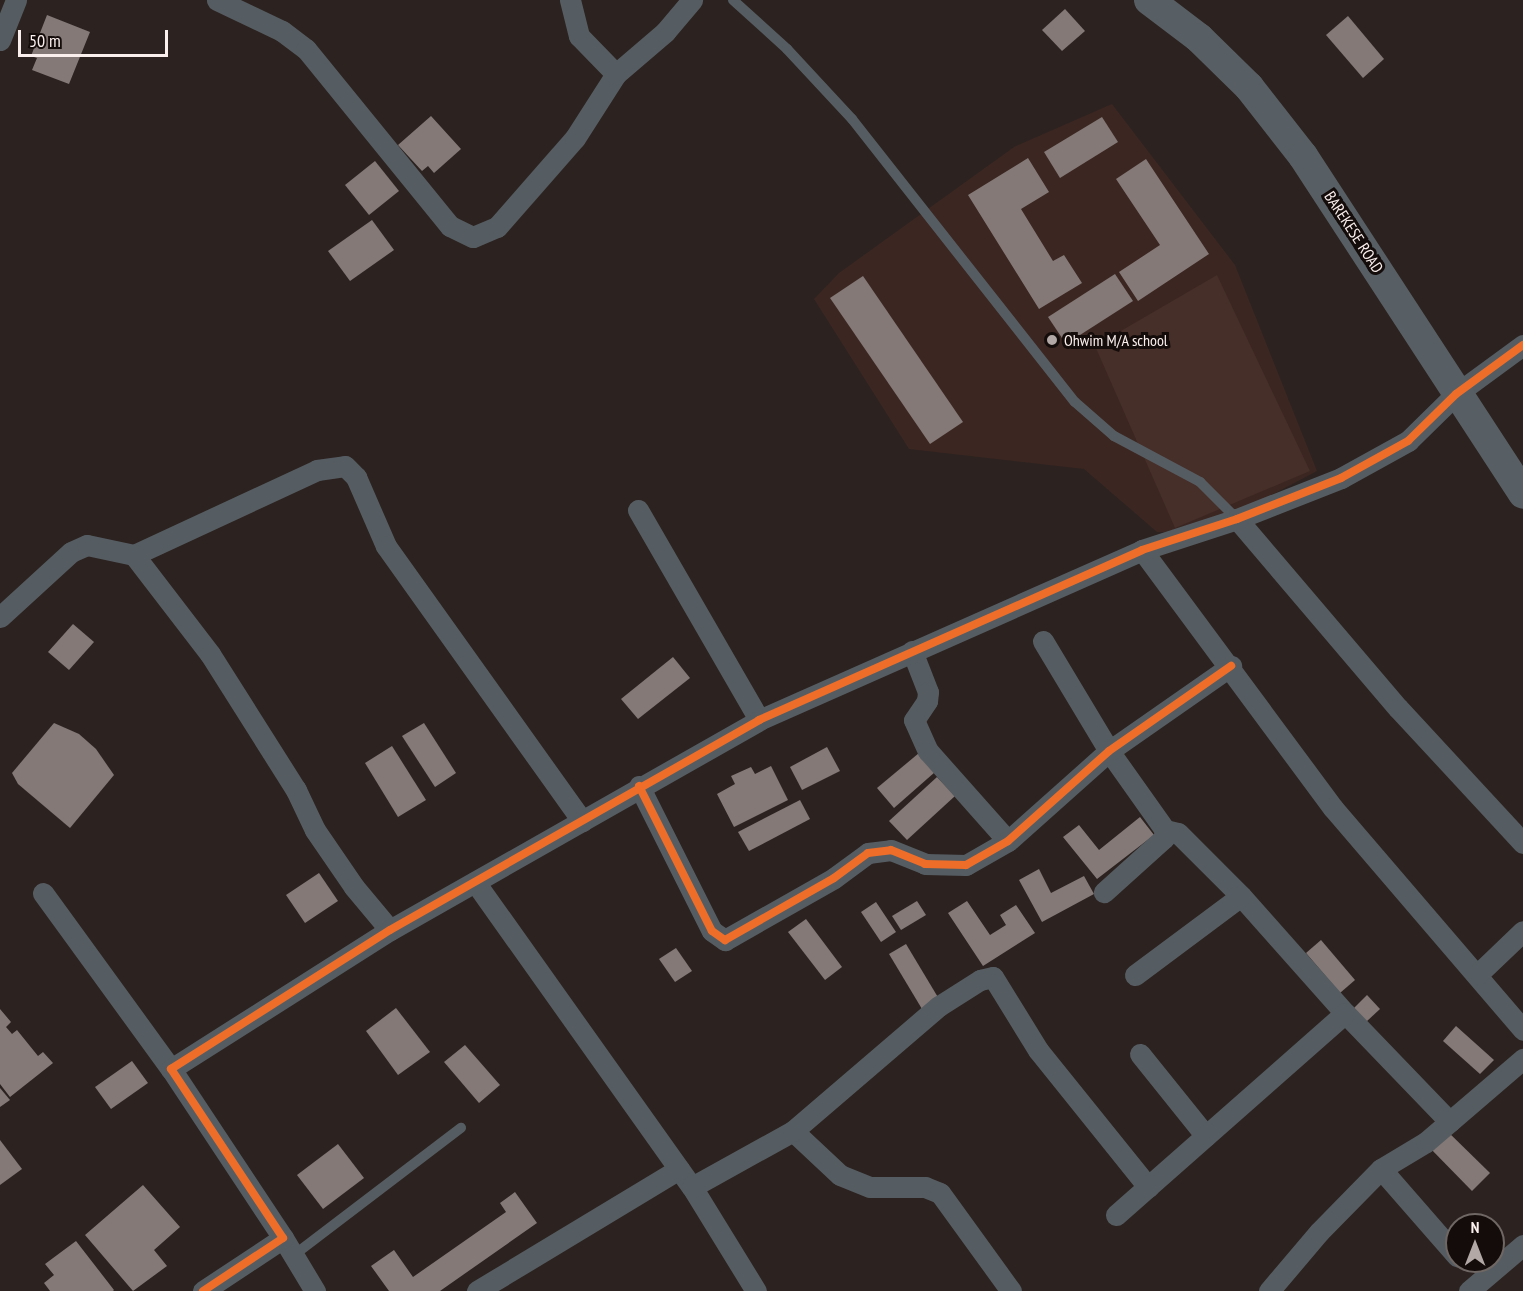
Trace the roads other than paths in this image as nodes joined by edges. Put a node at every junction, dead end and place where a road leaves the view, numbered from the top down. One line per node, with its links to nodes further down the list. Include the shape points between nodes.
1 (16, 0): 7 (street)
2 (217, 0): 8 (street, via 282,31 306,49 450,226 473,237 496,227 568,147)
3 (570, 0): 8 (street, via 579,36)
4 (692, 0): 8 (street, via 665,32)
5 (733, 0): 13 (lane, via 787,49 852,118 1075,402 1114,436 1200,482)
6 (1149, 0): 10 (main road, BAREKESE ROAD, via 1199,38 1263,104 1346,219)
7 (0, 40)
8 (616, 74)
9 (1523, 345): 10 (street)
10 (1456, 394): 11 (main road, BAREKESE ROAD); 13 (street, via 1408,441 1341,478)
11 (1523, 494)
12 (638, 510): 20 (street)
13 (1237, 519): 14 (street); 26 (street, via 1398,708)
14 (1142, 550): 18 (street); 19 (street)
15 (134, 555): 16 (street, via 87,545 71,552); 23 (street, via 317,470 345,466 356,477 386,546); 31 (street, via 210,654 296,790 315,830)
16 (0, 617)
17 (1042, 641): 21 (street)
18 (912, 651): 20 (street); 25 (street, via 928,692 927,701 914,720 928,751)
19 (1231, 666): 21 (street); 33 (street, via 1333,808)
20 (759, 720): 22 (street)
21 (1109, 751): 24 (street); 25 (street)
22 (639, 786): 23 (street); 25 (street, via 712,931 725,940 834,878 868,854 891,850 925,864 966,865)
23 (582, 821): 27 (street)
24 (1165, 830): 28 (street, via 1164,838); 30 (street, via 1178,833)
25 (1008, 841)
26 (1523, 843)
27 (475, 882): 31 (street); 44 (street)
28 (1104, 892)
29 (43, 893): 39 (street)
30 (1241, 896): 34 (street); 35 (street)
31 (390, 930): 39 (street)
32 (1523, 931): 33 (street)
33 (1478, 974): 36 (street)
34 (1135, 975)
35 (1345, 1013): 40 (street); 43 (street)
36 (1523, 1030)
37 (1140, 1054): 43 (street)
38 (1523, 1059): 40 (street)
39 (171, 1069): 51 (street)
40 (1450, 1122): 45 (street, via 1426,1142)
41 (461, 1128): 51 (lane)
42 (793, 1131): 46 (street); 47 (street, via 939,1006 980,980 993,977 1038,1050); 57 (street, via 840,1175 870,1187 925,1187 940,1193)
43 (1206, 1136): 47 (street)
44 (679, 1169): 46 (street); 55 (street)
45 (1381, 1169): 49 (street); 58 (street, via 1319,1232)
46 (692, 1187): 56 (street)
47 (1148, 1187): 48 (street)
48 (1116, 1215)
49 (1445, 1242)
50 (1523, 1245): 52 (street)
51 (288, 1246): 53 (street); 54 (street)
52 (1475, 1286)
53 (203, 1291)
54 (315, 1291)
55 (477, 1291)
56 (756, 1291)
57 (1011, 1291)
58 (1269, 1291)

